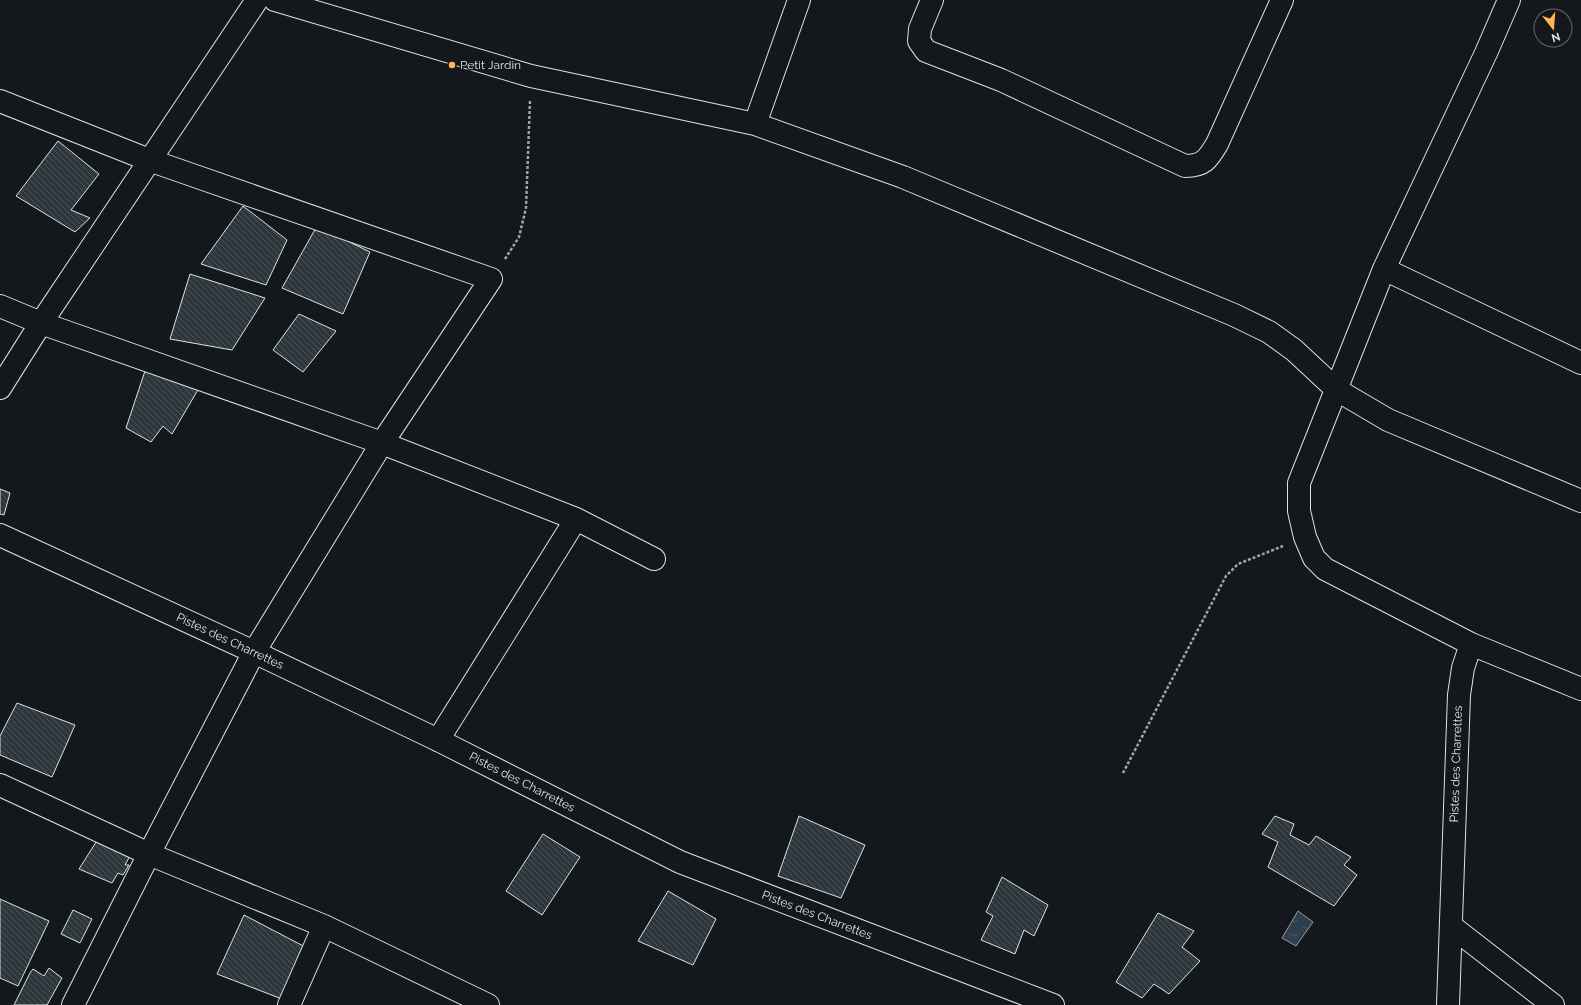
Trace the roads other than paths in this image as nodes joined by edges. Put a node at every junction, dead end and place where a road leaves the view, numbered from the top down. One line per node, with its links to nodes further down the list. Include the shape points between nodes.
1 (257, 0): 9 (street)
2 (275, 0): 8 (street, via 531,76)
3 (799, 0): 8 (street)
4 (932, 0): 5 (street, via 920,29 920,41 926,51 1001,80 1185,166 1195,166 1204,162 1217,144)
5 (1282, 0)
6 (1509, 0): 10 (street)
7 (0, 101): 9 (street)
8 (755, 124): 15 (street, via 903,177 1234,315 1269,332 1294,350)
9 (149, 160): 12 (street); 16 (street, via 491,279)
10 (1384, 269): 13 (street); 15 (street)
11 (0, 306): 12 (street)
12 (41, 323): 14 (street); 16 (street)
13 (1581, 362)
14 (0, 388)
15 (1337, 390): 17 (street, via 1388,420); 21 (street, via 1299,483 1299,511 1314,558 1325,569)
16 (382, 442): 18 (street); 22 (street)
17 (1581, 501)
18 (576, 519): 20 (street); 24 (street)
19 (0, 535): 22 (street, Pistes des Charrettes)
20 (654, 559)
21 (1471, 644): 23 (street); 28 (street, Pistes des Charrettes, via 1463,668 1459,695)
22 (254, 652): 24 (street, Pistes des Charrettes); 26 (street)
23 (1581, 689)
24 (438, 740): 29 (street, Pistes des Charrettes, via 680,862)
25 (0, 785): 26 (street)
26 (149, 854): 27 (street); 30 (street)
27 (324, 926): 31 (street); 32 (street)
28 (1451, 926): 34 (street, Pistes des Charrettes); 35 (street)
29 (1020, 1000): 33 (street, Pistes des Charrettes)
30 (73, 1005)
31 (289, 1005)
32 (488, 1005)
33 (1053, 1005)
34 (1448, 1005)
35 (1553, 1005)

